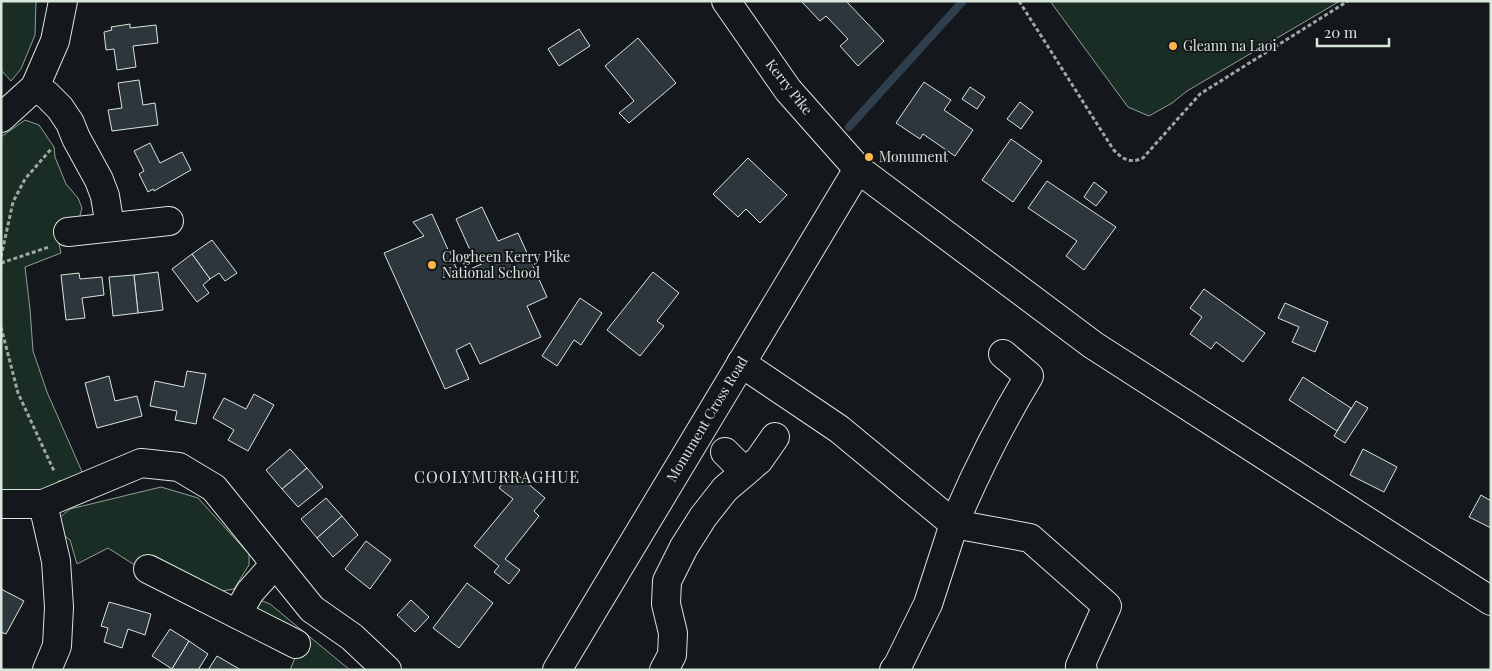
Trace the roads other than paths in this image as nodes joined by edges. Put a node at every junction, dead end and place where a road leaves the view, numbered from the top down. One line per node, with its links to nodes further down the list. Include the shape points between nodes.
1 (63, 1): 3 (street, via 55,40)
2 (726, 1): 5 (street, Kerry Pike, via 788,90)
3 (35, 87): 4 (street); 7 (street, via 60,108 70,123 99,180)
4 (1, 118)
5 (858, 168): 10 (street, Monument Cross Road); 19 (street, Kerry Pike, via 1093,346)
6 (169, 221): 7 (street)
7 (110, 227): 8 (street)
8 (68, 232)
9 (1003, 354): 16 (street, via 1029,376 999,425)
10 (741, 363): 16 (street, via 839,429); 22 (street, Monument Cross Road)
11 (775, 437): 13 (street, via 759,460)
12 (725, 452): 13 (street)
13 (744, 472): 25 (street, via 725,489 703,517 667,581 666,604 673,633 672,655)
14 (1, 504): 15 (street)
15 (43, 504): 17 (street, via 141,462 179,467 214,488); 23 (street, via 56,561 59,608 57,646)
16 (954, 524): 26 (street, via 928,604); 27 (street, via 1030,538 1107,606 1080,666)
17 (275, 564): 20 (street, via 250,592); 24 (street, via 312,609 352,637)
18 (148, 569): 20 (street)
19 (1491, 601)
20 (237, 614): 21 (street)
21 (296, 644)
22 (565, 667)
23 (47, 670)
24 (387, 670)
25 (664, 670)
26 (894, 670)
27 (1083, 670)

